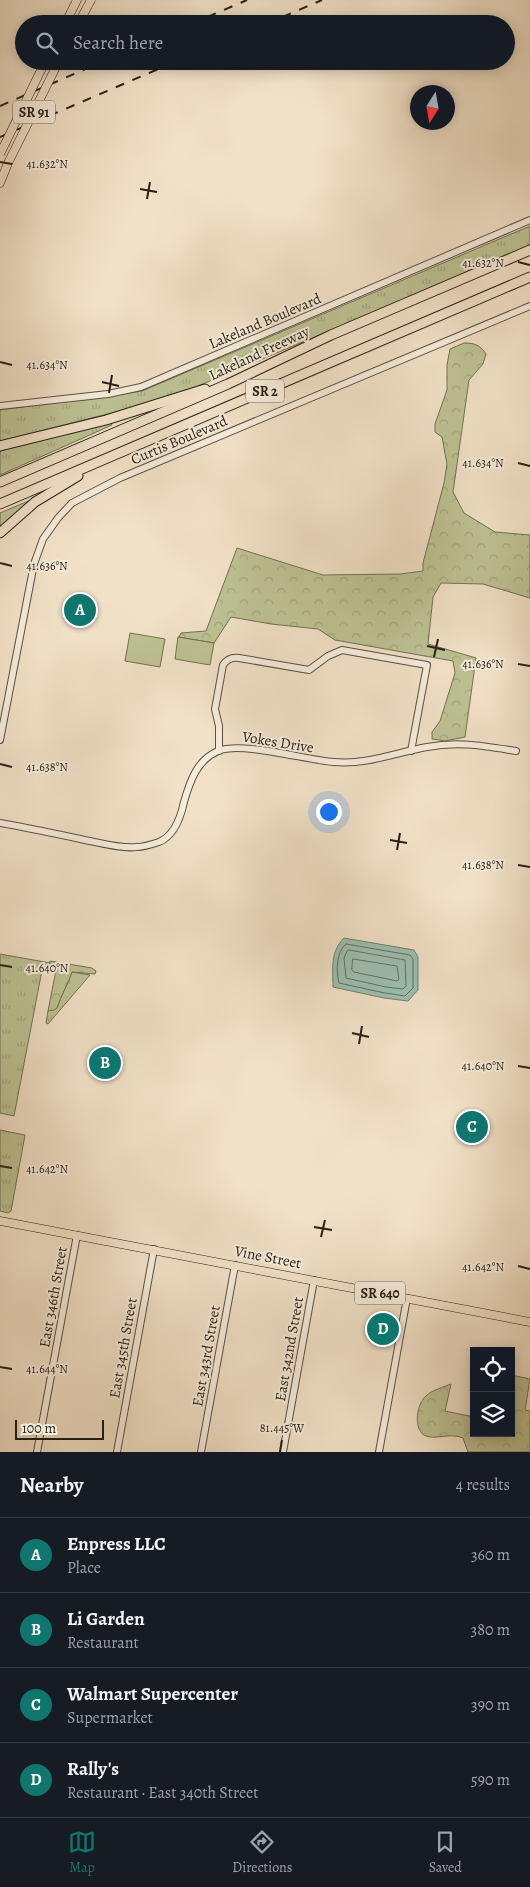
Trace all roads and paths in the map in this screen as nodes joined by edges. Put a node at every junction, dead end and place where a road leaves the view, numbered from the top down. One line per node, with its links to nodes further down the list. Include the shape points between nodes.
1 (77, 0): 3 (main road)
2 (90, 0): 4 (main road)
3 (70, 15)
4 (82, 15)
5 (41, 70): 7 (main road, SR 91, bridge)
6 (54, 70): 8 (main road, SR 91, bridge)
7 (0, 154)
8 (0, 183)
9 (530, 220): 14 (street, Lakeland Boulevard, via 141,387 108,394)
10 (530, 250): 13 (highway, Lakeland Freeway / SR 2, via 331,335)
11 (530, 277): 16 (highway, SR 2)
12 (530, 306): 20 (street, Curtis Boulevard, via 120,478 72,503 43,539 34,564)
13 (228, 384): 15 (highway, via 106,420); 17 (highway, Lakeland Freeway / SR 2)
14 (0, 406)
15 (0, 446)
16 (104, 460): 18 (highway, SR 2); 19 (highway, via 35,502)
17 (0, 482)
18 (0, 504)
19 (0, 534)
20 (0, 740)
21 (219, 751): 22 (street, Vokes Drive, via 252,748 336,763 380,759); 22 (street, via 215,709 226,661 239,658 308,670 342,650 427,665); 24 (street, Vokes Drive, via 202,761 189,782 179,822 161,841 137,848)
22 (411, 751): 23 (street, Vokes Drive, via 467,743)
23 (516, 751)
24 (0, 823)
25 (0, 1221): 26 (main road, Vine Street / SR 640)
26 (77, 1235): 27 (main road, Vine Street / SR 640); 32 (street, East 346th Street)
27 (154, 1250): 28 (main road, Vine Street / SR 640); 33 (street, East 345th Street)
28 (235, 1265): 29 (main road, Vine Street / SR 640); 34 (street, East 343rd Street)
29 (314, 1280): 30 (main road, Vine Street / SR 640); 35 (street, East 342nd Street)
30 (407, 1298): 31 (main road, Vine Street / SR 640); 36 (street)
31 (530, 1322)
32 (38, 1452)
33 (117, 1452)
34 (201, 1452)
35 (282, 1452)
36 (379, 1452)

